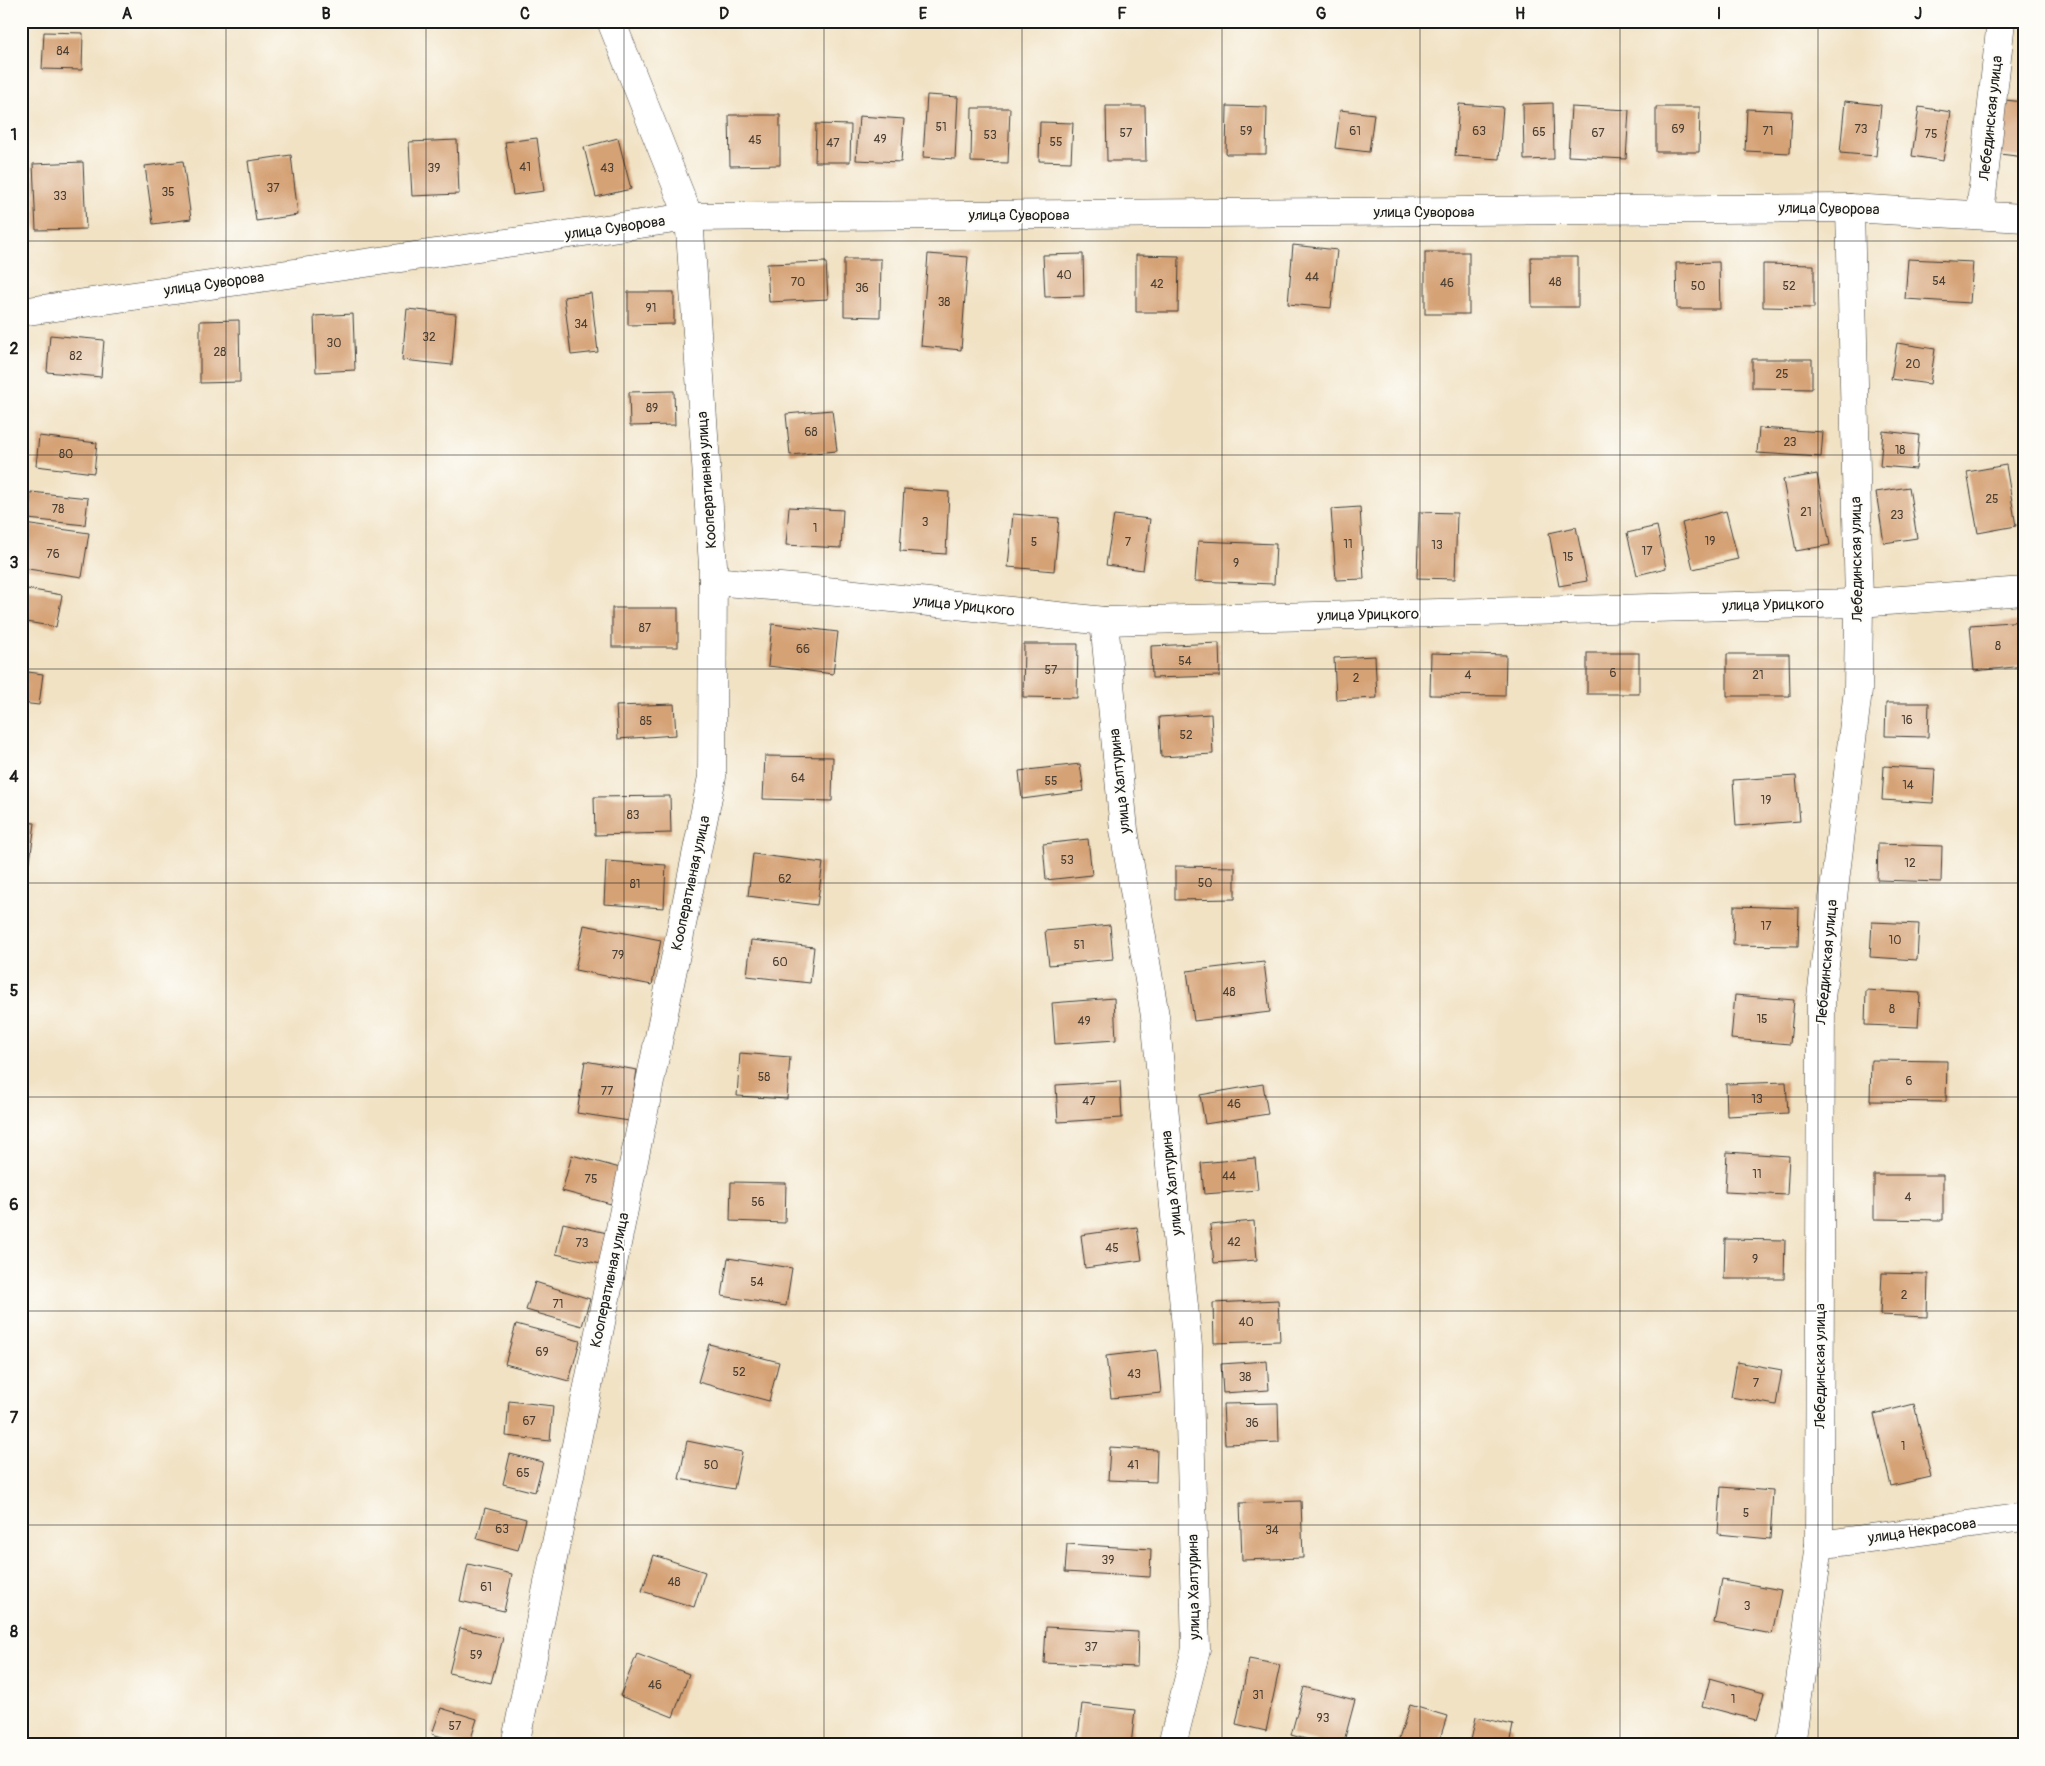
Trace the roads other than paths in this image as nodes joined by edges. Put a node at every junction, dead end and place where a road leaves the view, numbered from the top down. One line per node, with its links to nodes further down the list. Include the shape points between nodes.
1 (611, 21): 5 (street, Кооперативная улица)
2 (2001, 21): 4 (street, Лебединская улица)
3 (1850, 208): 4 (street, улица Суворова); 5 (street, улица Суворова); 10 (street, Лебединская улица)
4 (1980, 214): 6 (street, улица Суворова)
5 (689, 218): 7 (street, улица Суворова); 8 (street, Кооперативная улица)
6 (2024, 218)
7 (21, 312)
8 (713, 581): 11 (street, улица Урицкого); 14 (street, Кооперативная улица, via 712,777)
9 (2024, 591): 10 (street, улица Урицкого)
10 (1859, 603): 11 (street, улица Урицкого); 13 (street, Лебединская улица, via 1858,690 1821,998)
11 (1104, 621): 15 (street, улица Халтурина, via 1124,830 1155,1016 1188,1346 1196,1649)
12 (2024, 1517): 13 (street, улица Некрасова)
13 (1819, 1546): 16 (street, Лебединская улица)
14 (515, 1745)
15 (1172, 1745)
16 (1791, 1745)

